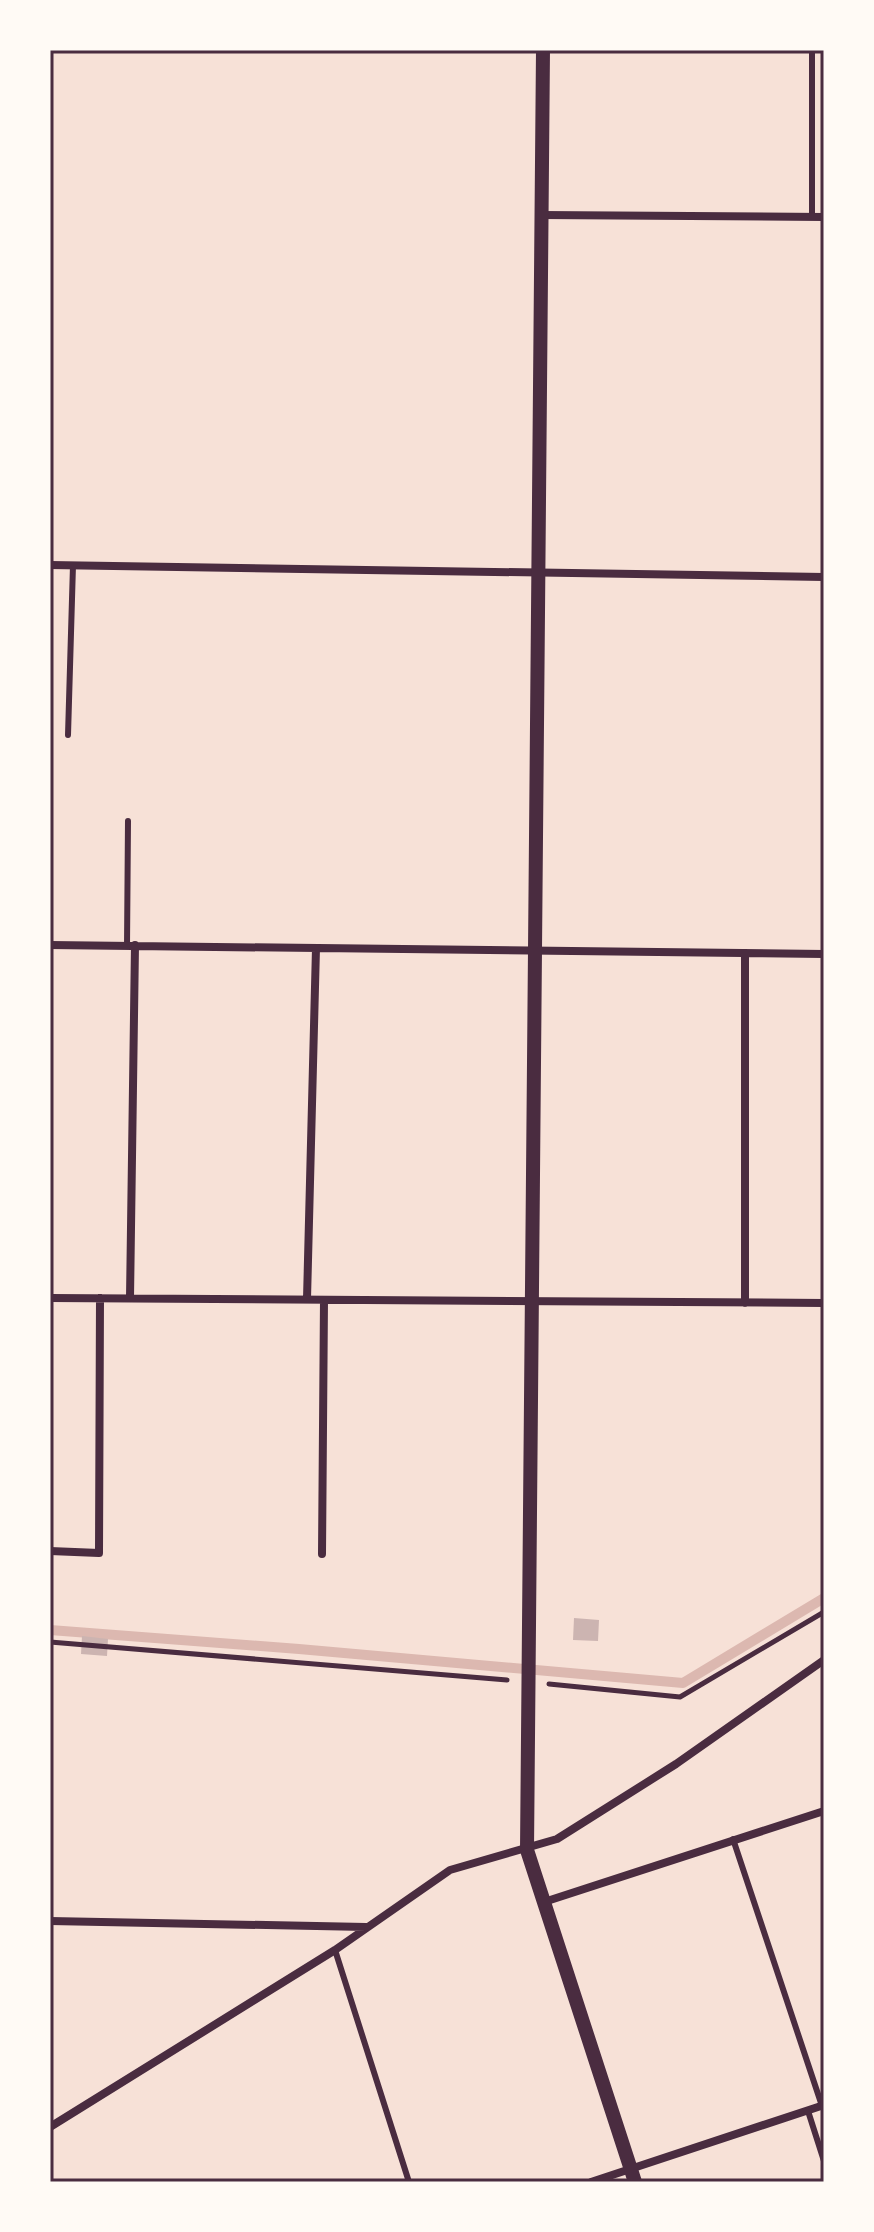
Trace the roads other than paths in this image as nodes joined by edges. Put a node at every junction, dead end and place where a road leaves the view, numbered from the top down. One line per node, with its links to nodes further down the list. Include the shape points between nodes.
1 (543, 50): 3 (street)
2 (812, 50): 4 (lane)
3 (541, 215): 4 (street); 8 (street)
4 (812, 217): 5 (street)
5 (824, 217)
6 (50, 565): 7 (street)
7 (73, 565): 8 (street); 10 (lane)
8 (537, 572): 9 (street); 15 (street)
9 (824, 577)
10 (68, 735)
11 (128, 821): 13 (lane)
12 (50, 945): 13 (street)
13 (131, 946): 14 (street); 20 (street)
14 (316, 948): 15 (street); 21 (street)
15 (534, 950): 16 (street); 23 (street)
16 (745, 953): 17 (street); 24 (street)
17 (824, 954)
18 (50, 1298): 19 (street)
19 (100, 1298): 20 (street); 26 (street, via 99,1553)
20 (130, 1298): 21 (street)
21 (307, 1299): 22 (street)
22 (324, 1300): 23 (street); 27 (street)
23 (531, 1301): 24 (street); 31 (street)
24 (745, 1303): 25 (street)
25 (824, 1303)
26 (50, 1551)
27 (322, 1554)
28 (824, 1660): 31 (street, via 676,1764 557,1839)
29 (824, 1811): 30 (street)
30 (733, 1839): 32 (street); 36 (lane)
31 (527, 1850): 32 (street); 34 (street, via 450,1870)
32 (544, 1902): 40 (street)
33 (50, 1921): 34 (street)
34 (367, 1927): 35 (street)
35 (335, 1950): 38 (street); 41 (lane)
36 (823, 2106): 37 (street)
37 (808, 2111): 39 (lane); 40 (street)
38 (50, 2127)
39 (824, 2161)
40 (632, 2176): 42 (street)
41 (409, 2182)
42 (591, 2182)

